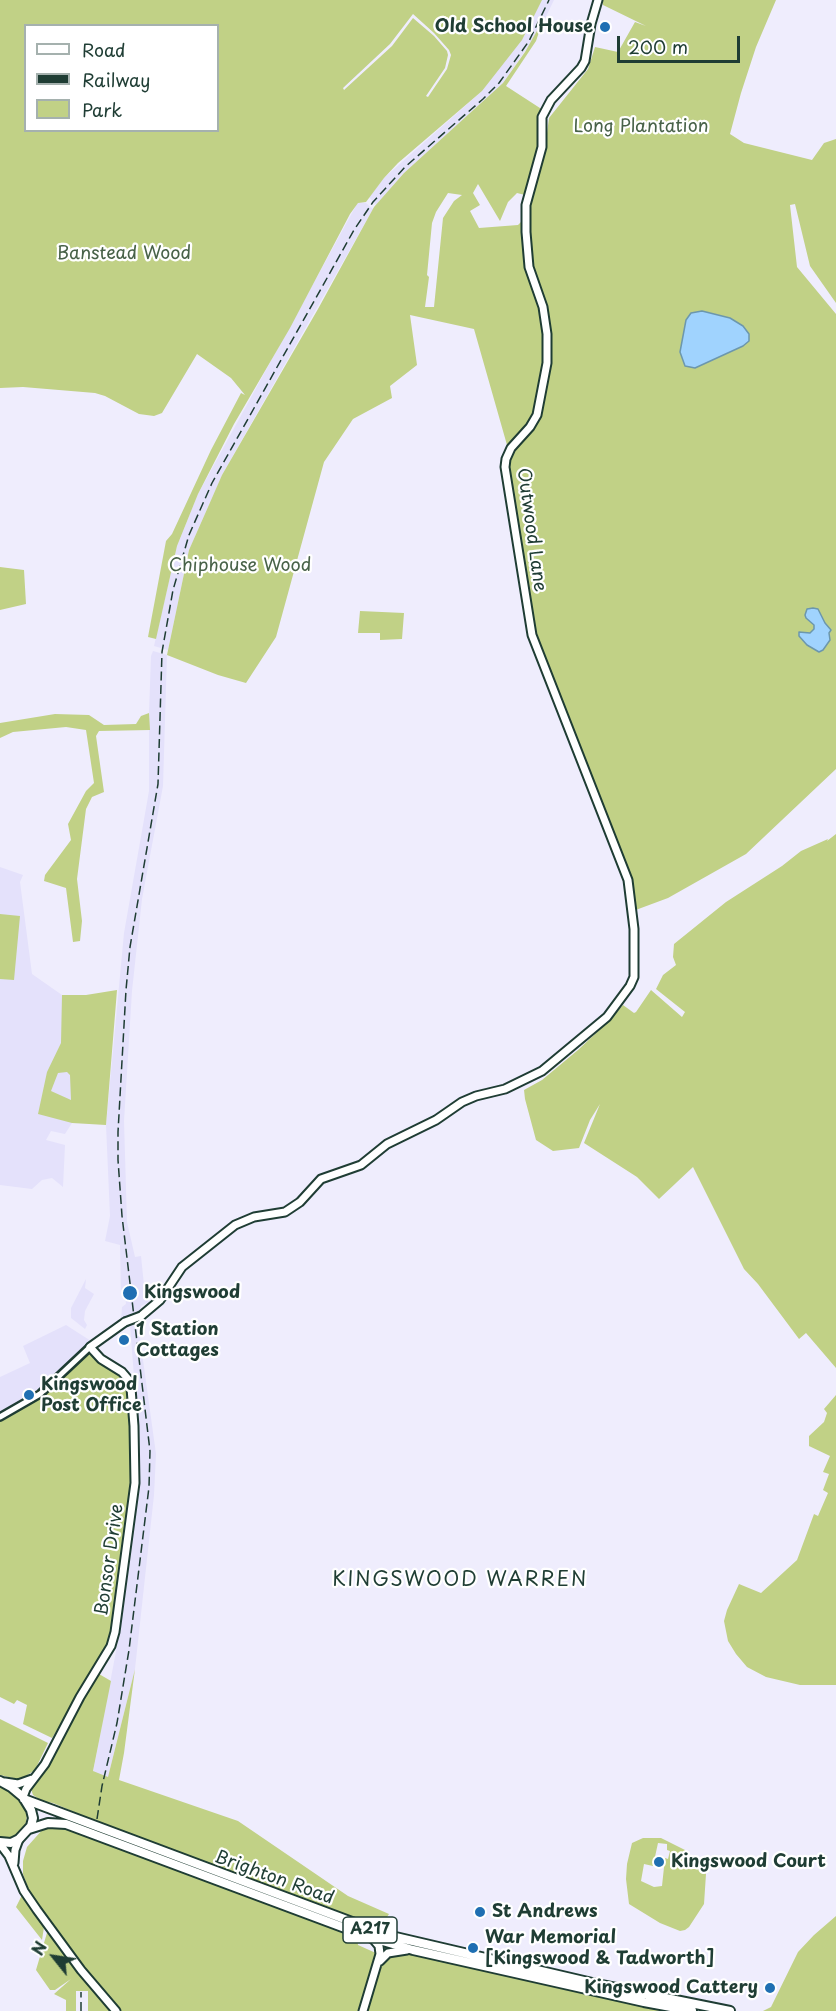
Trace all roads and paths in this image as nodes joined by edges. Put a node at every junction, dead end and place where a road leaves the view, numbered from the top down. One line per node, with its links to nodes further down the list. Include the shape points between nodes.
1 (598, 0): 2 (main road, Outwood Lane, bridge, via 585,61 551,100 542,117 542,147 526,205 526,232 529,267 543,307 547,363 537,415 513,444 506,463 532,635 630,890 634,977 607,1017 535,1076 462,1102 436,1120 387,1144 361,1166 321,1179 285,1212 235,1225 182,1267 160,1300 141,1316 124,1322)
2 (90, 1347): 3 (street, via 40,1394); 4 (main road, Bonsor Drive, via 104,1362 125,1374 131,1388 136,1464 122,1592 111,1646)
3 (0, 1417)
4 (36, 1776): 5 (main road, via 18,1784); 6 (main road, Bonsor Drive)
5 (0, 1781): 6 (highway, Brighton Road)
6 (24, 1798): 7 (highway, via 32,1814); 17 (highway, Brighton Road / A217, via 387,1935)
7 (29, 1829): 8 (highway); 11 (highway, Brighton Road / A217, via 48,1823 66,1824)
8 (19, 1839): 9 (highway); 10 (main road, via 14,1859)
9 (0, 1843): 10 (main road)
10 (16, 1873): 14 (main road, via 49,1926)
11 (371, 1938): 12 (highway, Brighton Road / A217); 13 (main road, via 380,1946)
12 (413, 1950): 13 (main road, via 388,1953); 16 (highway, Brighton Road / A217)
13 (377, 1966): 15 (main road)
14 (116, 2011)
15 (363, 2011)
16 (692, 2011)
17 (730, 2011)

